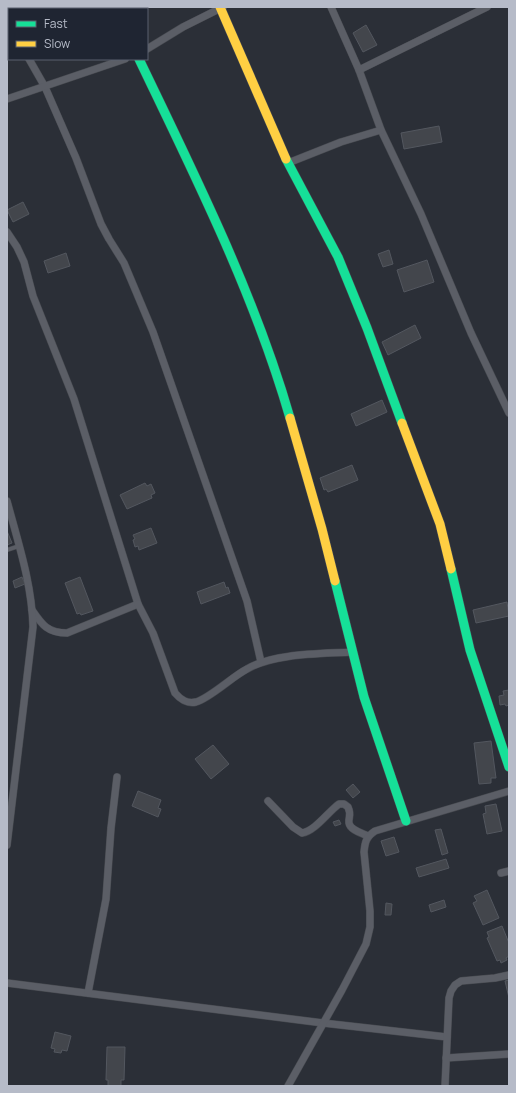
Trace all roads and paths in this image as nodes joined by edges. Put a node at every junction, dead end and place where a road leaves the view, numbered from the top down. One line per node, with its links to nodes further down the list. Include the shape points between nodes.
1 (331, 7): 8 (street)
2 (487, 7): 8 (street)
3 (221, 8): 4 (street); 12 (street)
4 (148, 48)
5 (30, 60): 9 (street)
6 (122, 60): 9 (street)
7 (139, 60): 20 (street, via 218,225 281,387 322,529)
8 (359, 70): 11 (street)
9 (45, 87): 10 (street); 21 (street, via 101,224 124,263 153,332 247,601)
10 (7, 99)
11 (381, 130): 12 (street, via 341,142); 14 (street, via 422,214 471,333)
12 (288, 163): 22 (street, via 338,257 440,524 470,650)
13 (7, 232): 18 (street, via 18,247 33,296 74,399)
14 (509, 413)
15 (7, 501): 16 (street)
16 (19, 546): 17 (lane); 19 (street, via 27,575)
17 (7, 550)
18 (138, 604): 19 (street, via 67,633 57,633 49,629); 21 (street, via 153,633 175,693 187,703 196,702 207,696 247,668)
19 (32, 610): 28 (street, via 33,627)
20 (352, 652): 21 (street); 26 (street, via 364,697)
21 (261, 662)
22 (509, 767)
23 (117, 776): 33 (street, via 106,899)
24 (509, 791): 26 (street)
25 (268, 801): 27 (street, via 302,833 312,828 339,804 344,804 351,814 349,825)
26 (406, 821): 27 (street, via 375,831)
27 (368, 836): 34 (street, via 364,843 370,911 368,936)
28 (7, 845)
29 (509, 871): 30 (street)
30 (501, 873)
31 (509, 975): 35 (street, via 461,981 455,985 449,998)
32 (7, 983): 33 (street)
33 (88, 993): 34 (street)
34 (323, 1023): 35 (street); 38 (street)
35 (447, 1037): 37 (street)
36 (509, 1054): 37 (street)
37 (446, 1058): 39 (street)
38 (288, 1086)
39 (445, 1086)

